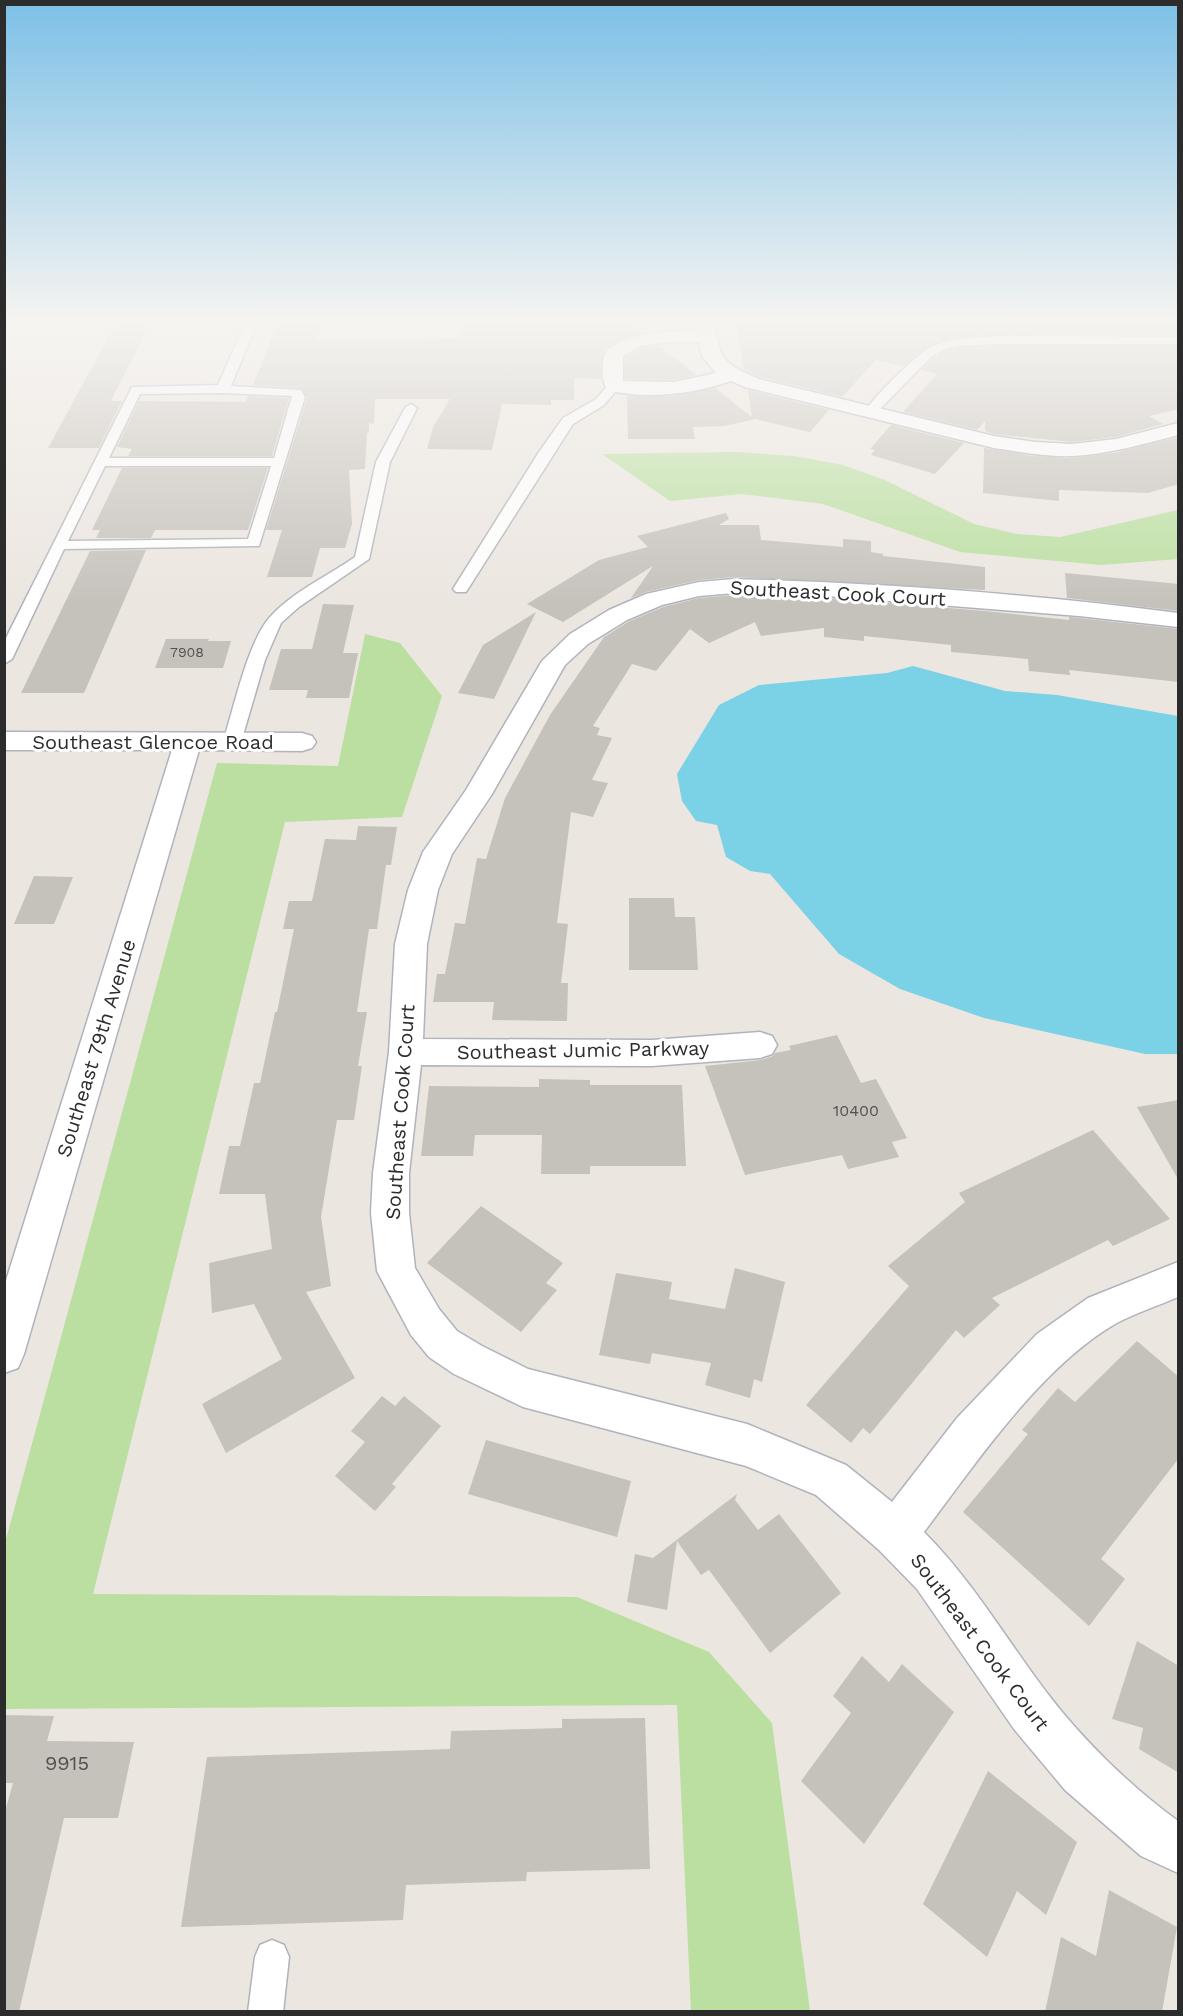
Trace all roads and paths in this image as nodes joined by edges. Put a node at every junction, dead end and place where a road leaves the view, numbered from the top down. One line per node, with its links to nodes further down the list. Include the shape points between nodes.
1 (122, 417): 7 (lane)
2 (293, 417): 8 (lane)
3 (406, 417): 15 (lane, via 382,462 362,559 275,620)
4 (575, 417): 10 (lane, via 546,452)
5 (891, 417): 6 (street, via 994,442 1072,450 1117,446)
6 (1179, 429)
7 (100, 462): 8 (lane); 9 (lane)
8 (279, 462): 9 (lane, via 254,543)
9 (59, 545): 12 (lane)
10 (461, 589)
11 (1179, 620): 18 (street, Southeast Cook Court, via 756,586 699,589 654,600 618,615 579,639 555,661 438,852 423,890 411,944)
12 (4, 659)
13 (4, 741): 14 (street, Southeast Glencoe Road)
14 (188, 742): 15 (street, Southeast Glencoe Road); 20 (street, Southeast 79th Avenue)
15 (232, 742): 16 (street, Southeast Glencoe Road)
16 (302, 742)
17 (760, 1045): 18 (street, Southeast Jumic Parkway, via 652,1053)
18 (406, 1052): 21 (street, Southeast Cook Court, via 391,1173 392,1245 396,1271 425,1322 443,1344 523,1387 747,1445 831,1480)
19 (1179, 1279): 21 (street, via 1102,1311 1051,1347 972,1433)
20 (4, 1354)
21 (895, 1534): 22 (street, Southeast Cook Court, via 933,1573 1031,1712 1083,1772 1160,1838)
22 (1179, 1847)
23 (272, 1957): 24 (lane)
24 (265, 2012)

